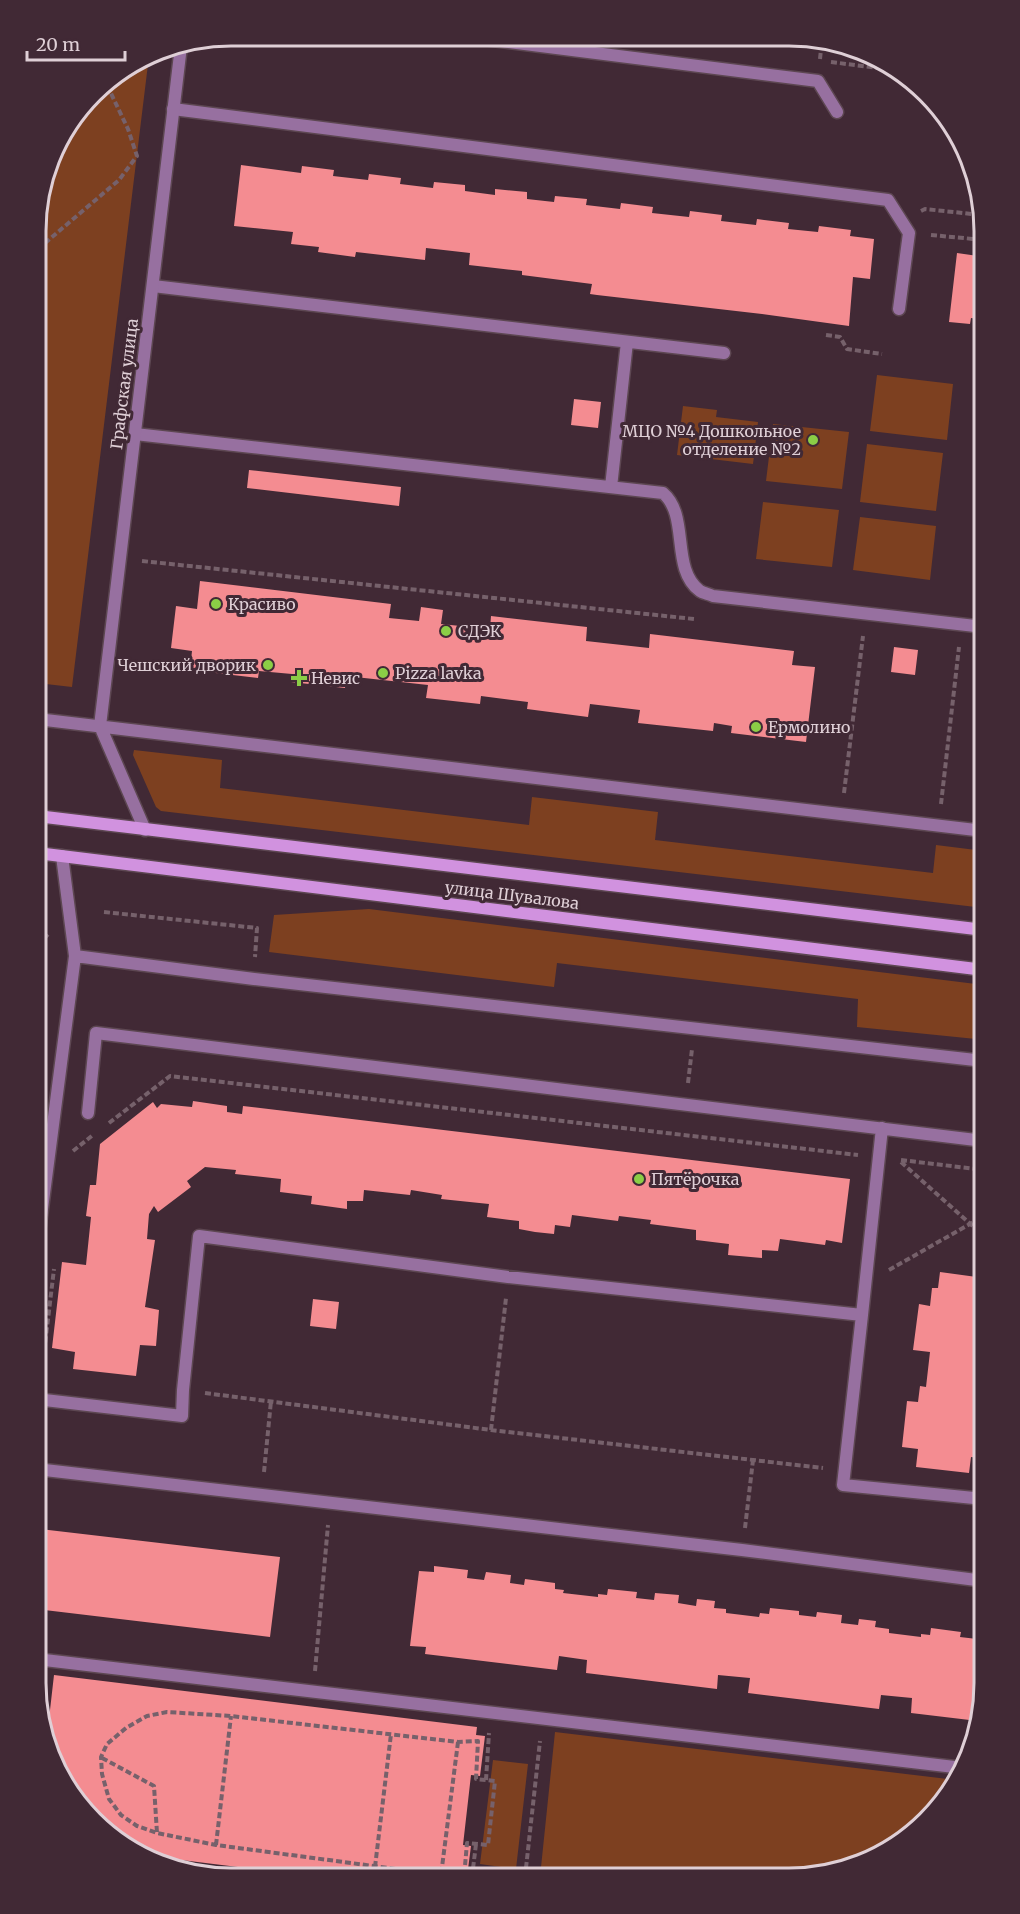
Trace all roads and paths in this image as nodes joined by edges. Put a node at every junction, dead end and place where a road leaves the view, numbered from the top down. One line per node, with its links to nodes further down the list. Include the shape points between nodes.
1 (548, 47): 5 (street, via 818,81)
2 (180, 54): 4 (street, Графская улица)
3 (111, 93): 10 (path, via 136,156 119,180)
4 (173, 109): 8 (street, via 888,201); 11 (street, Графская улица)
5 (837, 112)
6 (925, 209): 7 (path)
7 (972, 214)
8 (909, 233): 9 (path); 12 (street)
9 (974, 239)
10 (47, 241)
11 (153, 286): 14 (street); 17 (street, Графская улица)
12 (899, 309)
13 (826, 335): 16 (path, via 840,337 847,349)
14 (627, 342): 15 (street); 18 (street)
15 (724, 353)
16 (882, 354)
17 (135, 434): 18 (street); 25 (street, Графская улица)
18 (611, 487): 21 (street, via 663,492 671,499 684,564 700,591 713,596)
19 (138, 560): 20 (path)
20 (694, 619)
21 (974, 626)
22 (863, 636): 26 (path)
23 (959, 646): 27 (path)
24 (47, 720): 25 (street)
25 (100, 726): 29 (street); 30 (street)
26 (844, 793)
27 (941, 806)
28 (47, 817): 29 (street, улица Шувалова)
29 (145, 830): 34 (street, улица Шувалова)
30 (974, 830)
31 (47, 854): 32 (street, улица Шувалова)
32 (62, 856): 35 (street); 36 (street, улица Шувалова)
33 (104, 912): 37 (path, via 257,928)
34 (974, 929)
35 (75, 956): 37 (street); 48 (street)
36 (973, 969)
37 (254, 979): 38 (street)
38 (973, 1061)
39 (88, 1113): 41 (street, via 96,1033)
40 (103, 1128): 45 (path, via 170,1076)
41 (882, 1128): 43 (street); 45 (street)
42 (94, 1134): 44 (path)
43 (973, 1139)
44 (69, 1154)
45 (879, 1157): 54 (street)
46 (898, 1159): 47 (path); 49 (path); 50 (path)
47 (973, 1169)
48 (47, 1171)
49 (897, 1171)
50 (972, 1224): 51 (path, via 886,1272)
51 (887, 1261)
52 (55, 1268): 55 (path)
53 (508, 1277): 54 (street); 57 (street, via 199,1236 182,1416); 59 (path)
54 (862, 1315): 62 (street)
55 (47, 1326)
56 (227, 1396): 58 (path)
57 (47, 1400)
58 (271, 1401): 59 (path); 63 (path)
59 (491, 1430): 60 (path)
60 (753, 1460): 62 (path); 66 (path)
61 (47, 1470): 63 (street)
62 (843, 1470): 64 (street, via 843,1485)
63 (262, 1496): 66 (street)
64 (973, 1498)
65 (328, 1525): 69 (path)
66 (742, 1550): 67 (street)
67 (973, 1580)
68 (47, 1660): 77 (street)
69 (315, 1673)
70 (231, 1716): 71 (path); 76 (path, via 167,1712 147,1716 107,1744); 80 (path)
71 (391, 1734): 75 (path); 81 (path)
72 (489, 1734): 73 (path)
73 (499, 1735)
74 (530, 1738): 86 (path, via 541,1740)
75 (458, 1742): 79 (path, via 478,1741 476,1779 495,1781 488,1845); 83 (path)
76 (101, 1757): 78 (path, via 109,1799 121,1815); 78 (path, via 154,1786)
77 (953, 1767)
78 (158, 1833): 80 (path)
79 (476, 1844): 84 (path, via 467,1843); 85 (path)
80 (216, 1845): 81 (path)
81 (375, 1867): 82 (path)
82 (383, 1868)
83 (442, 1868)
84 (465, 1868)
85 (473, 1868)
86 (526, 1868)

